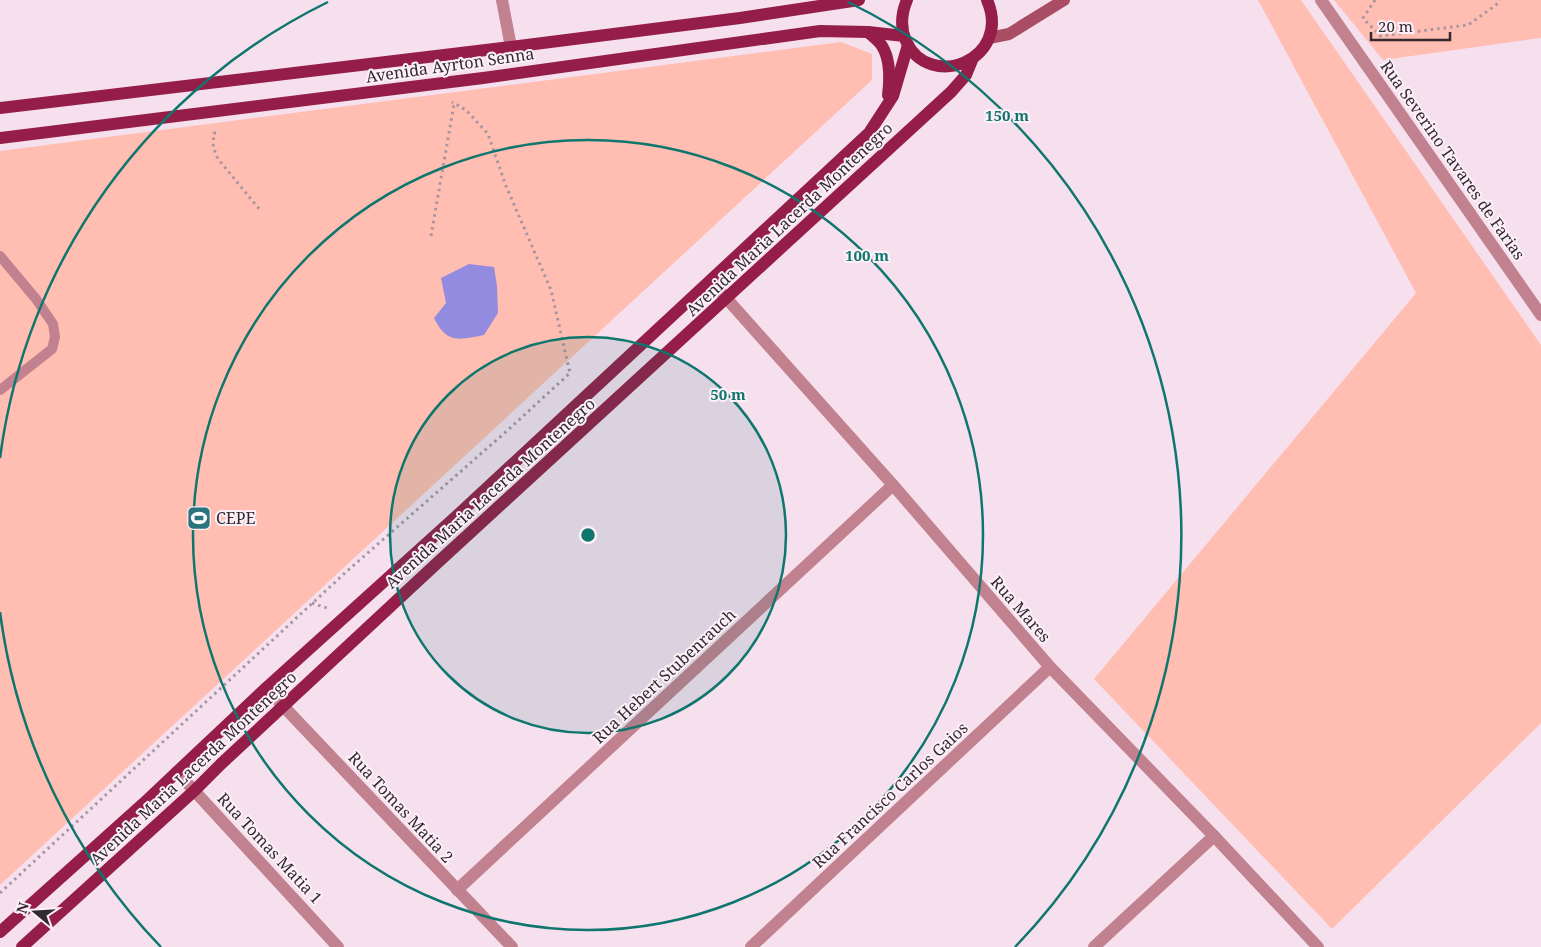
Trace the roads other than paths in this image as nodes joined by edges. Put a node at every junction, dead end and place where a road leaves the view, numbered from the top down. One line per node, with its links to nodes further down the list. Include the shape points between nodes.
1 (502, 0): 10 (street)
2 (859, 0): 10 (main road, Avenida Ayrton Senna)
3 (907, 0): 9 (main road, Avenida Maria Lacerda Montenegro, via 902,18)
4 (987, 0): 8 (main road, via 992,18)
5 (1064, 0): 8 (street, via 1009,34)
6 (1321, 0): 18 (street, Rua Severino Tavares de Farias)
7 (868, 32): 9 (main road, Avenida Ayrton Senna); 12 (main road, via 882,46 888,64); 14 (main road, Avenida Ayrton Senna, via 820,31 483,78)
8 (990, 38): 11 (main road, Avenida Maria Lacerda Montenegro)
9 (906, 40): 11 (main road, via 918,56 930,64 960,65); 12 (main road, Avenida Maria Lacerda Montenegro, via 893,96)
10 (511, 47): 13 (main road, Avenida Ayrton Senna)
11 (973, 58): 17 (main road, Avenida Maria Lacerda Montenegro, via 966,75 955,88)
12 (887, 107): 16 (main road, Avenida Maria Lacerda Montenegro, via 869,133)
13 (0, 108)
14 (0, 138)
15 (0, 256): 19 (lane, via 53,324 55,337 52,349)
16 (711, 281): 17 (street, Rua Mares); 22 (main road, Avenida Maria Lacerda Montenegro)
17 (726, 299): 20 (street, Rua Mares); 23 (main road, Avenida Maria Lacerda Montenegro)
18 (1541, 315)
19 (0, 390)
20 (893, 485): 21 (street, Rua Mares); 27 (street, Rua Hebert Stubenrauch)
21 (1050, 668): 26 (street, Rua Mares); 32 (street, Rua Francisco Carlos Gaios)
22 (266, 688): 23 (street, Rua Tomas Matia 2); 24 (main road, Avenida Maria Lacerda Montenegro)
23 (283, 706): 25 (main road, Avenida Maria Lacerda Montenegro); 27 (street, Rua Tomas Matia 2)
24 (177, 772): 25 (street, Rua Tomas Matia 1); 28 (main road, Avenida Maria Lacerda Montenegro)
25 (194, 791): 29 (main road, Avenida Maria Lacerda Montenegro); 30 (street, Rua Tomas Matia 1)
26 (1214, 836): 33 (street); 34 (street, Rua Mares)
27 (457, 890): 31 (street, Rua Tomas Matia 2)
28 (0, 932)
29 (22, 947)
30 (338, 947)
31 (512, 947)
32 (751, 947)
33 (1094, 947)
34 (1318, 947)

